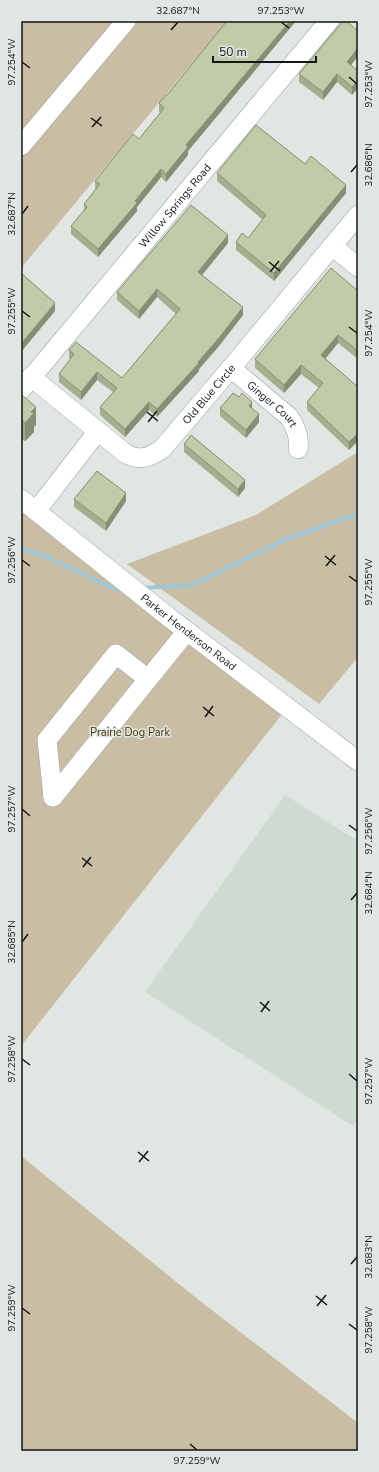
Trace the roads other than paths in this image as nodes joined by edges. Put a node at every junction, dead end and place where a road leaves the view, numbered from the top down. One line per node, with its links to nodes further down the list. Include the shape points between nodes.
1 (126, 21): 3 (street)
2 (328, 21): 8 (street, Willow Springs Road)
3 (21, 146)
4 (358, 215): 5 (street, Old Blue Circle)
5 (332, 246): 6 (street); 7 (street, Old Blue Circle)
6 (358, 266)
7 (231, 368): 9 (street, Old Blue Circle, via 162,449 150,457 136,459 126,454); 10 (street, Ginger Court, via 290,417 295,425)
8 (26, 384): 9 (street, Old Blue Circle)
9 (98, 431): 12 (street)
10 (298, 449)
11 (21, 499): 12 (street, Parker Henderson Road)
12 (36, 511): 13 (street, Parker Henderson Road)
13 (187, 631): 14 (street); 15 (street, Parker Henderson Road)
14 (148, 679): 14 (street, via 61,786 53,797 47,740 116,654)
15 (358, 761)

